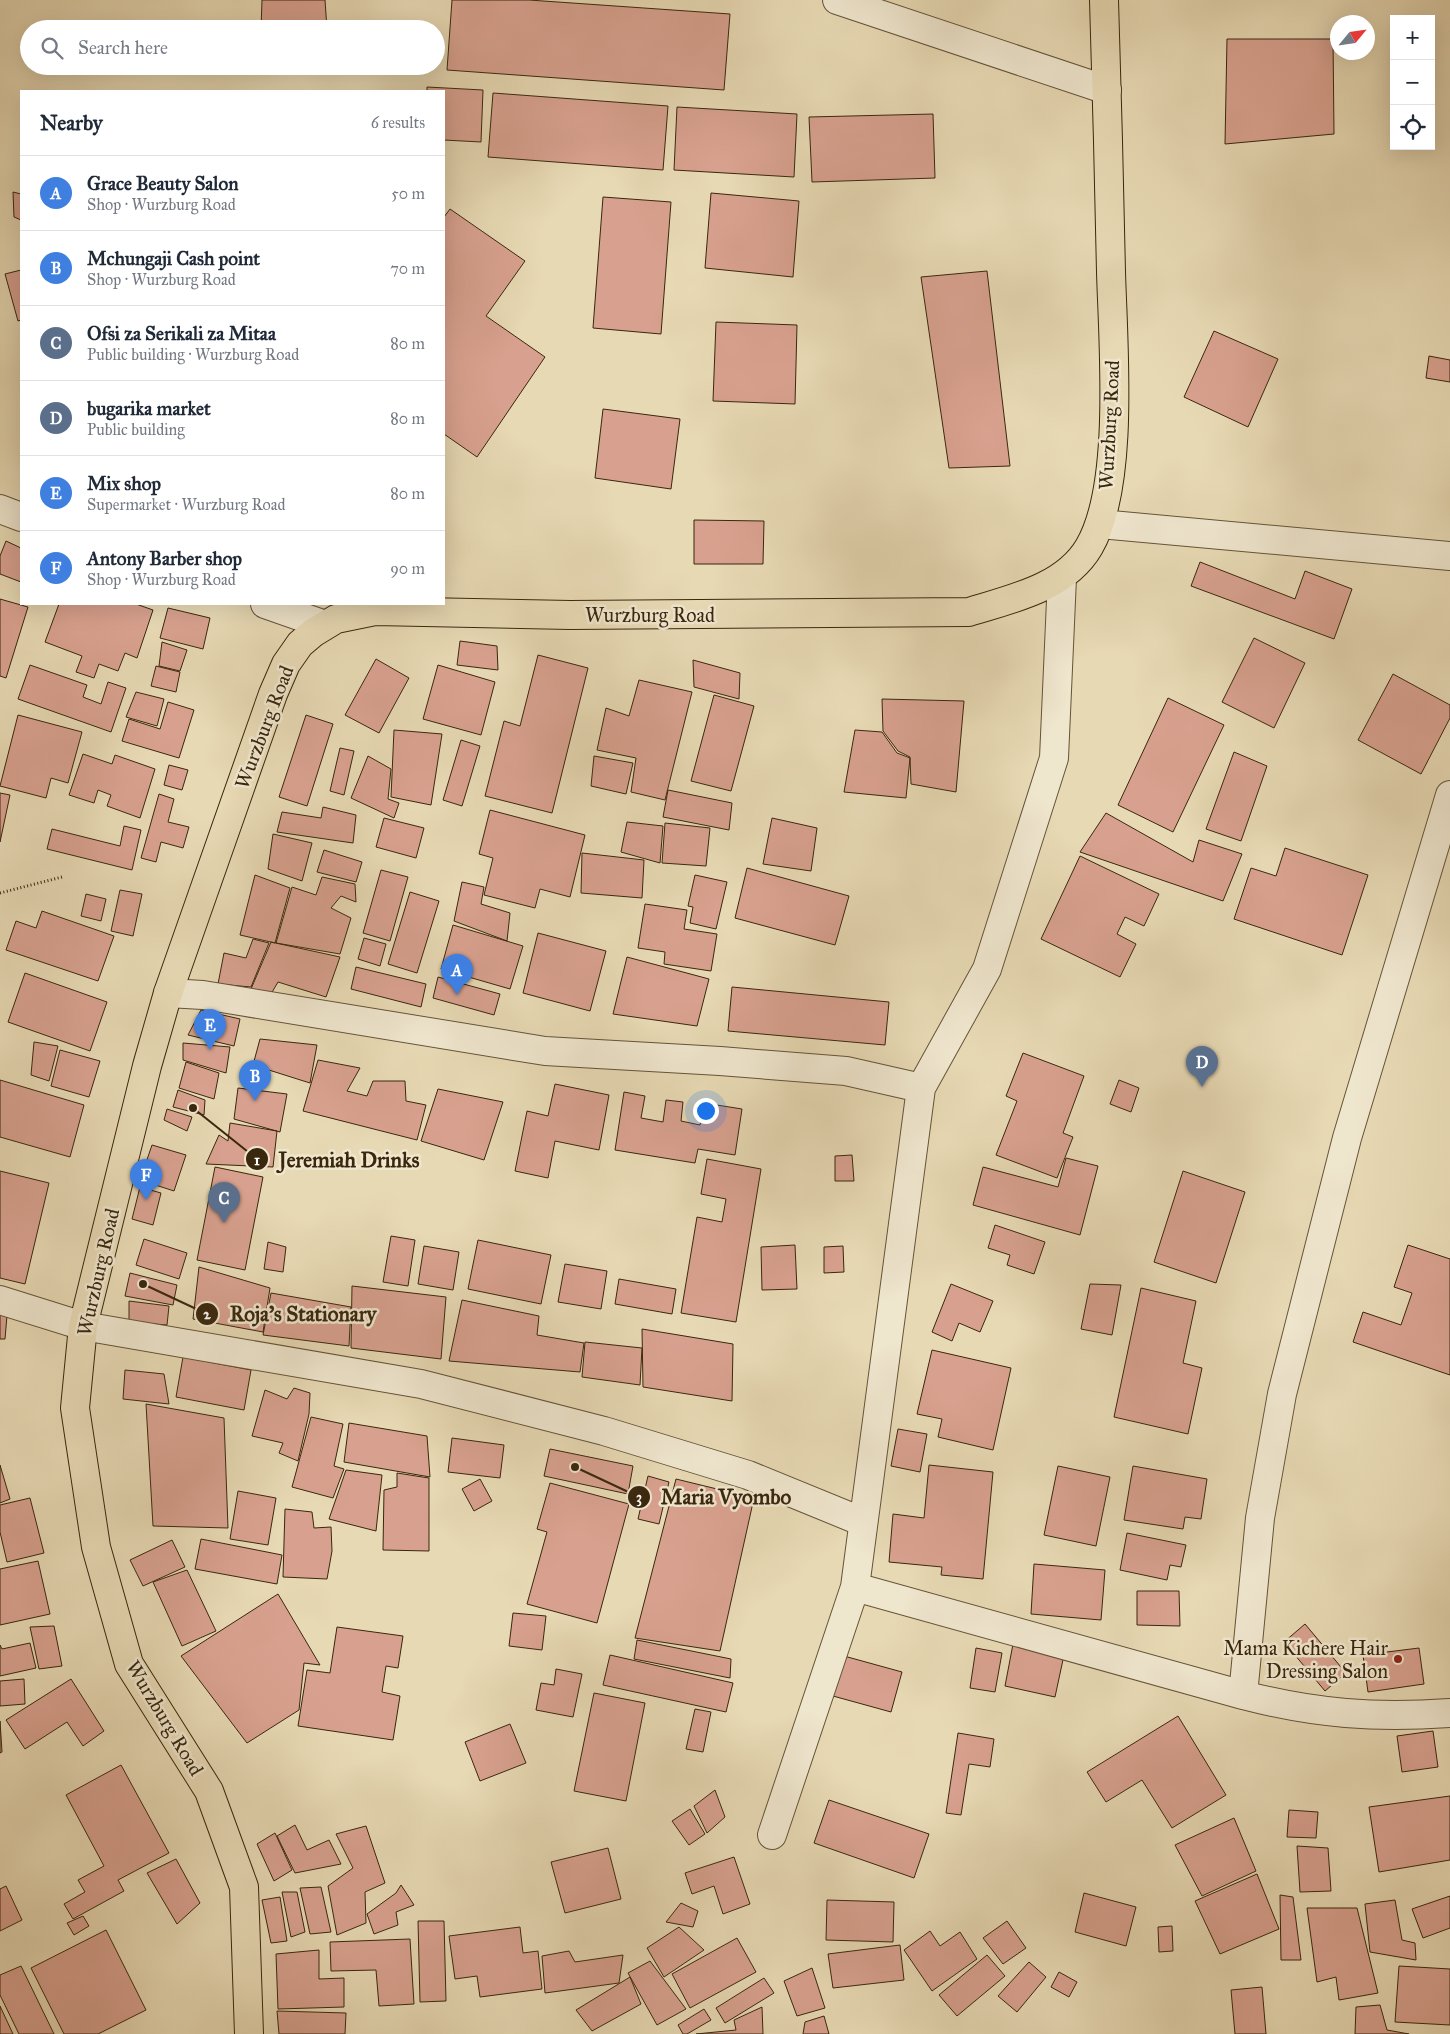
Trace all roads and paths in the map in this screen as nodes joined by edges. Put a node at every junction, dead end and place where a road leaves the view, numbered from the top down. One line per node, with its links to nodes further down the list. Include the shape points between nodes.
1 (837, 0): 3 (street)
2 (1104, 0): 3 (main road, Wurzburg Road)
3 (1107, 90): 6 (main road, Wurzburg Road, via 1114,398 1110,475)
4 (0, 509): 5 (street)
5 (20, 517)
6 (1100, 524): 7 (street); 8 (main road, Wurzburg Road, via 1088,549)
7 (1450, 556)
8 (1062, 578): 10 (main road, Wurzburg Road, via 969,612 570,615 375,612 336,619); 17 (street, via 1054,758 987,969)
9 (268, 605): 10 (street)
10 (325, 625): 16 (main road, Wurzburg Road, via 300,644 286,664 273,694)
11 (1450, 795): 14 (street)
12 (1450, 846): 14 (street)
13 (62, 877): 15 (path)
14 (1425, 877): 22 (street, via 1346,1138 1282,1394 1260,1518)
15 (0, 893)
16 (168, 993): 17 (street, via 242,1001 544,1051 846,1071); 19 (main road, Wurzburg Road)
17 (921, 1088): 20 (street)
18 (0, 1300): 19 (street)
19 (83, 1326): 20 (street, via 421,1384 604,1431 730,1470); 25 (main road, Wurzburg Road, via 75,1408 96,1547 129,1664 209,1791 244,1887)
20 (864, 1522): 21 (street)
21 (855, 1587): 22 (street); 24 (street)
22 (1243, 1695): 23 (street, via 1331,1713 1397,1717)
23 (1450, 1713)
24 (772, 1834)
25 (249, 2034)

